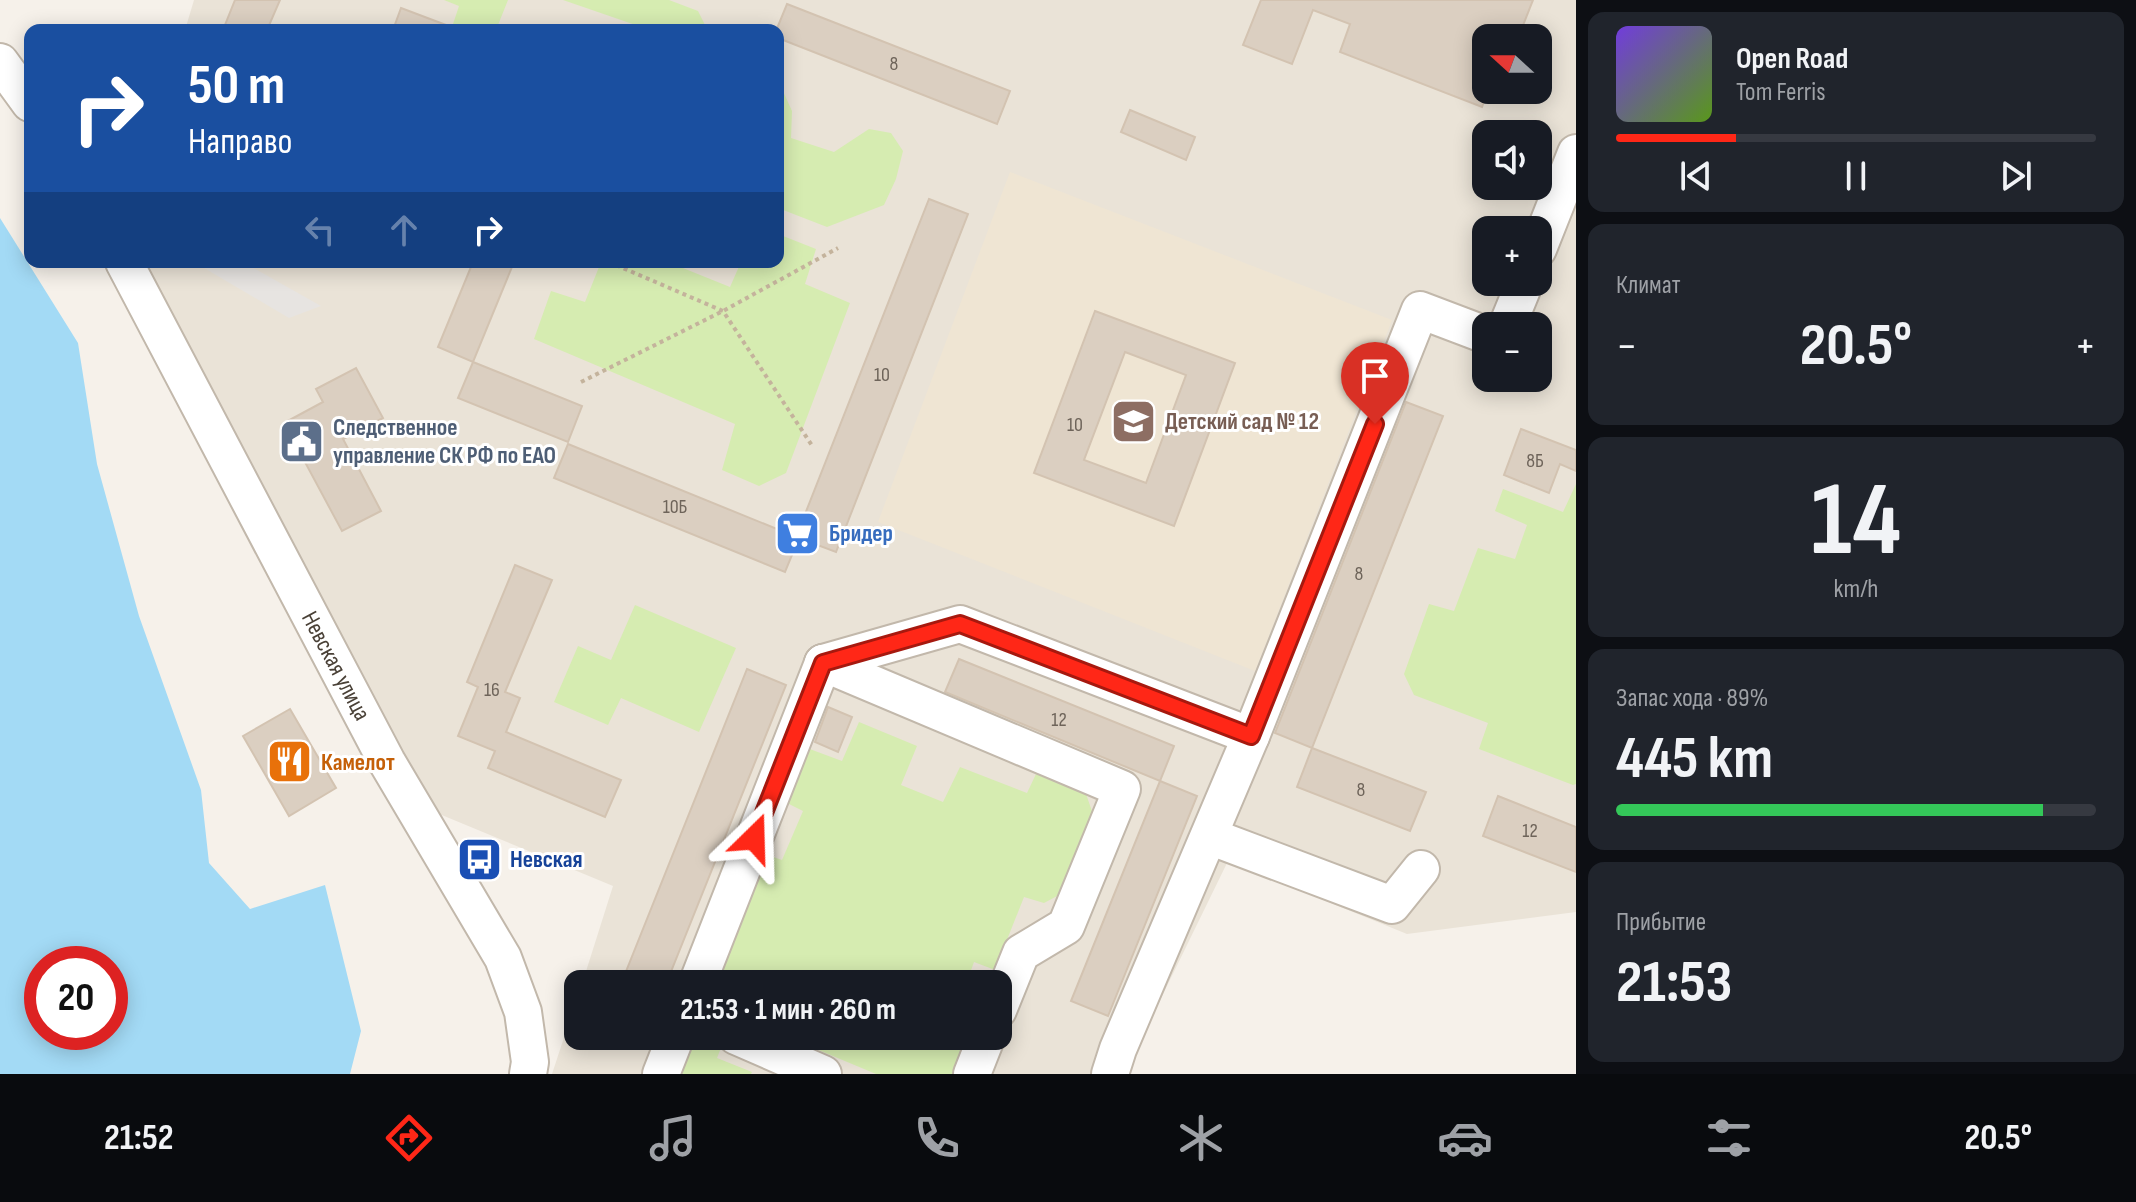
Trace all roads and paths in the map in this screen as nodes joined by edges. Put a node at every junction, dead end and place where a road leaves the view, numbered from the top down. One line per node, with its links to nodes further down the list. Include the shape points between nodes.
1 (0, 62): 2 (street)
2 (24, 95)
3 (1576, 153): 4 (street)
4 (1551, 216)
5 (838, 248): 8 (path)
6 (127, 268): 22 (street, Невская улица, via 387,762 503,958 523,1012)
7 (623, 268): 8 (path)
8 (723, 311): 10 (path); 11 (path)
9 (1472, 330): 13 (street, via 1420,310)
10 (581, 382)
11 (813, 447)
12 (823, 663): 13 (street, via 960,624); 16 (street); 17 (street, via 1122,789 1066,926 1021,953)
13 (1251, 736): 14 (street)
14 (1209, 836): 15 (street, via 1392,905); 26 (street)
15 (1421, 869)
16 (702, 970)
17 (1012, 975)
18 (670, 1050): 23 (street)
19 (755, 1050): 21 (street)
20 (981, 1050): 25 (street)
21 (774, 1064): 24 (street)
22 (528, 1074)
23 (661, 1074)
24 (823, 1074)
25 (972, 1074)
26 (1110, 1074)

